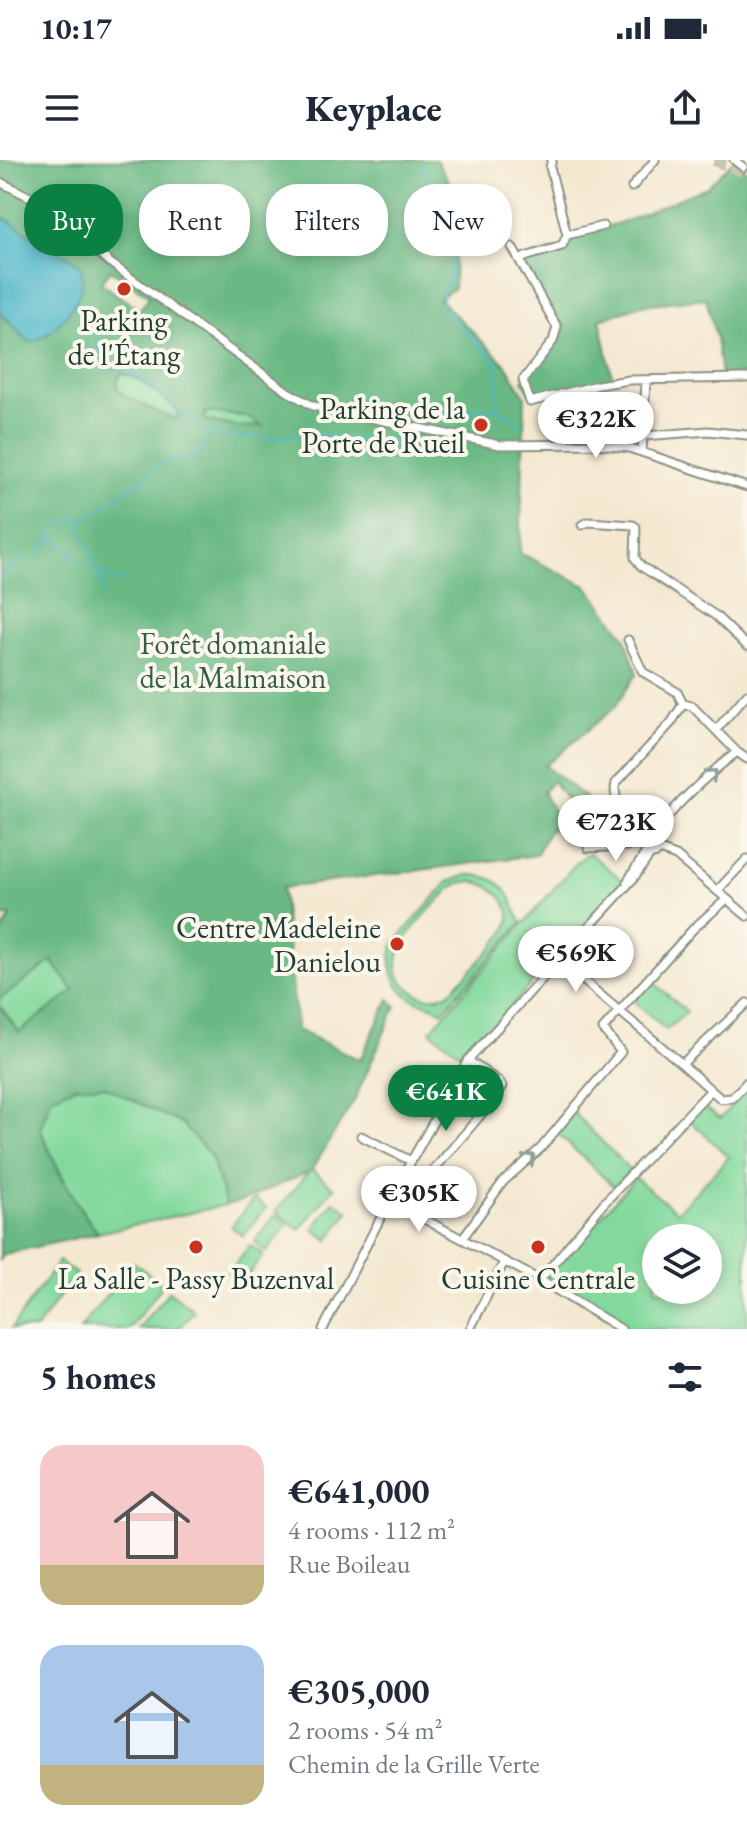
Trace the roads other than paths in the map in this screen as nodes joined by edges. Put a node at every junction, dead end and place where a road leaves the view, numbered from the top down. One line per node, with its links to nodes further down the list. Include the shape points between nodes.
1 (552, 160): 8 (street)
2 (655, 160): 6 (street)
3 (734, 160): 4 (street)
4 (743, 167)
5 (0, 182): 15 (street, via 54,209 139,285 313,406 500,445 597,444)
6 (632, 187)
7 (603, 226): 8 (street)
8 (567, 235): 10 (street, via 562,246)
9 (512, 247): 10 (street)
10 (520, 261): 12 (street, via 557,327 553,341 523,380 530,402 598,385)
11 (747, 378): 12 (street)
12 (646, 381): 14 (street)
13 (747, 435): 14 (street, via 708,431)
14 (644, 436): 15 (street)
15 (642, 452): 16 (street)
16 (747, 487)
17 (582, 525): 19 (street, via 636,527 635,558 641,566 716,616)
18 (628, 640): 21 (street, via 643,672 677,692)
19 (747, 646)
20 (747, 694): 22 (street)
21 (683, 704): 22 (street); 25 (street, via 616,783 615,798 648,833)
22 (716, 730): 23 (street)
23 (737, 752): 24 (street); 25 (street, one-way to 23, via 681,802)
24 (747, 759)
25 (649, 847): 26 (street); 28 (street, via 676,856); 31 (street, via 625,888)
26 (588, 848)
27 (747, 859): 28 (street)
28 (717, 891): 29 (street)
29 (727, 899): 30 (street); 33 (street)
30 (747, 916)
31 (559, 960): 33 (street); 34 (street)
32 (747, 1003): 35 (street)
33 (620, 1011): 35 (street); 42 (street, one-way to 33, via 503,1182 541,1148 621,1052 603,1029)
34 (468, 1060): 39 (street); 41 (street, via 499,1082 500,1091)
35 (682, 1064): 37 (street)
36 (747, 1082): 37 (street, via 726,1101)
37 (711, 1090): 44 (street, via 603,1204)
38 (361, 1136): 39 (street)
39 (411, 1161): 40 (street)
40 (390, 1201): 41 (street); 46 (street)
41 (403, 1208): 42 (street)
42 (462, 1239): 43 (street)
43 (504, 1262): 44 (street); 47 (street)
44 (540, 1280): 45 (street)
45 (616, 1328)
46 (323, 1329)
47 (470, 1329)

